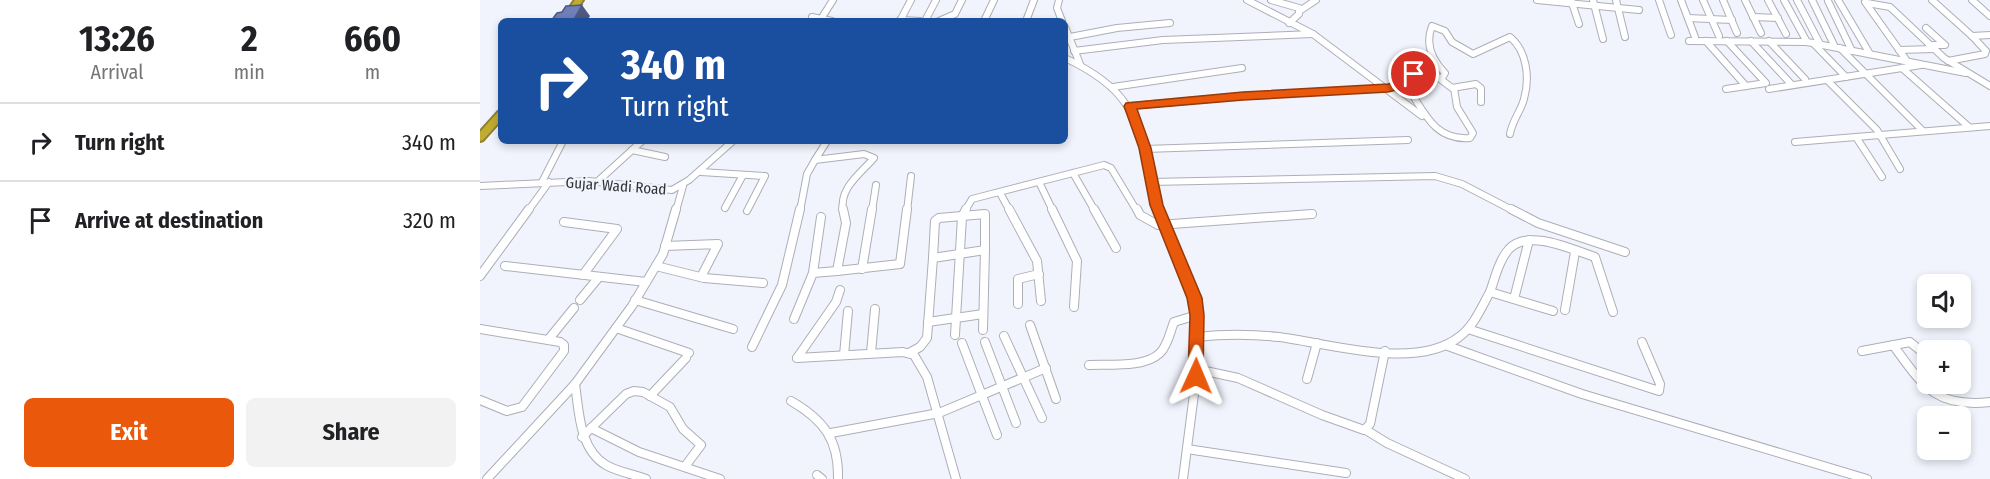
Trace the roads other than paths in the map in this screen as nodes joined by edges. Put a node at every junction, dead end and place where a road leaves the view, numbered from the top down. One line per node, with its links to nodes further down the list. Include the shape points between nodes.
1 (579, 0): 39 (highway)
2 (833, 0): 41 (street)
3 (911, 0): 42 (street)
4 (936, 0): 43 (street)
5 (962, 0): 44 (street, via 955,14)
6 (994, 0): 45 (street)
7 (1034, 0): 46 (street)
8 (1059, 0): 47 (street)
9 (1247, 0): 29 (street)
10 (1271, 0): 34 (street)
11 (1316, 0): 34 (street)
12 (1537, 0): 26 (street)
13 (1616, 0): 33 (street)
14 (1659, 0): 61 (street)
15 (1681, 0): 48 (street)
16 (1703, 0): 50 (street)
17 (1723, 0): 51 (street)
18 (1745, 0): 38 (street)
19 (1768, 0): 49 (street)
20 (1784, 0): 74 (street)
21 (1797, 0): 75 (street)
22 (1812, 0): 76 (street)
23 (1818, 0): 27 (street)
24 (1932, 0): 64 (street)
25 (1972, 0): 36 (street)
26 (1551, 1): 30 (street)
27 (1828, 1): 28 (street); 80 (street)
28 (1839, 1): 81 (street)
29 (1257, 2): 53 (street)
30 (1571, 2): 32 (street); 54 (street)
31 (1865, 2): 77 (street, via 1890,7); 78 (street)
32 (1594, 3): 33 (street); 68 (street)
33 (1618, 8): 35 (street); 65 (street)
34 (1300, 10): 53 (street)
35 (1639, 10)
36 (1990, 16)
37 (812, 17): 40 (street)
38 (1753, 17): 49 (street); 57 (street)
39 (566, 18)
40 (816, 18)
41 (822, 18)
42 (901, 18)
43 (927, 18)
44 (946, 18)
45 (985, 18)
46 (1027, 18)
47 (1061, 18)
48 (1688, 18): 50 (street); 66 (street)
49 (1778, 18): 60 (street)
50 (1711, 19): 51 (street); 63 (street)
51 (1732, 21): 56 (street)
52 (1170, 23): 67 (street)
53 (1289, 23): 59 (street)
54 (1579, 24)
55 (1926, 28): 77 (street, via 1945,45)
56 (1737, 33)
57 (1761, 33)
58 (1068, 34): 67 (street)
59 (1313, 34): 79 (street, via 1189,36); 100 (street)
60 (1786, 34)
61 (1671, 35)
62 (1990, 35): 64 (street)
63 (1719, 36)
64 (1972, 36): 84 (street, via 1986,53)
65 (1625, 37)
66 (1695, 37)
67 (1070, 38): 79 (street)
68 (1603, 39)
69 (1689, 41): 70 (street)
70 (1706, 41): 71 (street); 97 (street)
71 (1727, 41): 72 (street); 97 (street, via 1766,83)
72 (1751, 41): 73 (street); 96 (street)
73 (1769, 41): 74 (street); 93 (street)
74 (1810, 43): 75 (street); 91 (street)
75 (1820, 44): 76 (street)
76 (1837, 47): 80 (street); 90 (street)
77 (1931, 47): 78 (street); 84 (street)
78 (1899, 50): 83 (street)
79 (1074, 51): 85 (street)
80 (1852, 51): 81 (street)
81 (1870, 54): 83 (street)
82 (1068, 59): 85 (street)
83 (1907, 61): 86 (street)
84 (1948, 61): 89 (street)
85 (1080, 64): 99 (street)
86 (1926, 65): 88 (street); 89 (street)
87 (1242, 68): 99 (street)
88 (1902, 68): 90 (street); 109 (street)
89 (1966, 73): 98 (street)
90 (1864, 74): 91 (street); 110 (street)
91 (1846, 77): 94 (street)
92 (1442, 78): 95 (street, via 1414,74); 101 (street); 111 (street, via 1445,73 1432,59 1432,26 1445,31 1452,42 1473,54 1510,37 1518,43 1523,50 1526,87)
93 (1804, 79)
94 (1827, 80): 96 (street); 112 (street)
95 (1404, 81): 100 (street); 101 (street, via 1431,123 1451,139 1470,138 1473,133 1457,107)
96 (1792, 85): 103 (street)
97 (1746, 86): 102 (street)
98 (1990, 86)
99 (1113, 87): 105 (street)
100 (1388, 88): 105 (street); 106 (street)
101 (1454, 88): 104 (street, via 1476,84 1481,88)
102 (1726, 89)
103 (1769, 89)
104 (1481, 102)
105 (1130, 106): 121 (street)
106 (1422, 116)
107 (498, 117): 114 (highway)
108 (1990, 126): 109 (street)
109 (1969, 127): 110 (street)
110 (1923, 131): 112 (street)
111 (1510, 134)
112 (1879, 135): 113 (street); 125 (street)
113 (1856, 137): 116 (street); 130 (street)
114 (480, 138)
115 (1408, 140): 121 (street)
116 (1795, 142)
117 (562, 144): 131 (street)
118 (639, 144): 122 (street)
119 (730, 144): 126 (street, Gujar Wadi Road)
120 (825, 144): 124 (street)
121 (1145, 148): 134 (street)
122 (632, 150): 123 (street); 132 (street)
123 (665, 158)
124 (815, 160): 159 (street, via 864,154 874,158 841,199 846,223); 203 (street, via 807,174 783,287)
125 (1900, 169)
126 (701, 172): 128 (street); 137 (street, Gujar Wadi Road)
127 (1073, 173): 133 (street); 145 (street, via 1108,166 1140,215); 148 (street)
128 (743, 175): 139 (street); 140 (street, via 765,176)
129 (911, 176): 158 (street, via 900,264)
130 (1882, 177)
131 (546, 182): 132 (street, Gujar Wadi Road); 136 (street, Gujar Wadi Road); 155 (street)
132 (597, 182): 137 (street, Gujar Wadi Road, via 672,190)
133 (1039, 182): 138 (street); 175 (street, via 1077,261)
134 (1150, 182): 145 (street); 151 (street, via 1435,176 1462,184 1538,223)
135 (876, 185): 158 (street)
136 (480, 186)
137 (683, 186): 147 (street)
138 (1000, 193): 142 (street, via 972,199); 161 (street)
139 (725, 208)
140 (747, 212)
141 (1312, 214): 145 (street)
142 (963, 215): 149 (street, via 985,214); 152 (street); 153 (street, via 936,219)
143 (821, 218): 160 (street)
144 (564, 222): 162 (street, via 617,229)
145 (1164, 225): 183 (street, via 1188,279)
146 (1529, 240): 150 (street); 169 (street, via 1520,240 1510,248); 170 (street)
147 (665, 246): 157 (street); 165 (street, via 718,244)
148 (1116, 248)
149 (985, 250): 152 (street); 182 (street)
150 (1575, 252): 179 (street); 181 (street, via 1595,257)
151 (1625, 252)
152 (959, 254): 153 (street); 184 (street)
153 (933, 258): 186 (street)
154 (480, 262): 155 (street)
155 (490, 262): 163 (street)
156 (505, 266): 162 (street)
157 (656, 266): 165 (street); 166 (street)
158 (862, 269): 159 (street)
159 (837, 271): 160 (street)
160 (813, 273): 185 (street)
161 (1039, 274): 173 (street); 174 (street, via 1018,279)
162 (583, 275): 164 (street)
163 (480, 276)
164 (599, 277): 166 (street); 171 (street)
165 (701, 277): 167 (street)
166 (646, 282): 172 (street)
167 (764, 283)
168 (840, 290): 209 (street, via 836,302 797,358)
169 (1491, 292): 170 (street); 191 (street)
170 (1514, 299): 180 (street)
171 (580, 300)
172 (635, 300): 188 (street); 189 (street)
173 (1041, 301)
174 (1018, 304)
175 (1074, 307)
176 (574, 308): 196 (street)
177 (875, 309): 207 (street)
178 (848, 310): 209 (street)
179 (1565, 310)
180 (1553, 311)
181 (1613, 312)
182 (983, 314): 184 (street); 192 (street)
183 (1197, 315): 195 (street); 210 (street, via 1174,322 1162,351 1154,357)
184 (956, 318): 186 (street); 193 (street)
185 (794, 319)
186 (928, 322): 208 (street, via 925,342)
187 (1030, 325): 211 (street)
188 (616, 328): 215 (street); 218 (street, via 688,355)
189 (733, 328)
190 (480, 329): 196 (street)
191 (1468, 329): 199 (street, via 1659,391); 201 (street)
192 (983, 330)
193 (955, 335)
194 (1004, 336): 213 (street)
195 (1196, 337): 198 (street, via 1227,333); 212 (street)
196 (548, 340): 220 (street, via 564,345 564,351 522,407 507,411)
197 (985, 342): 216 (street)
198 (1317, 342): 205 (street); 214 (street)
199 (1642, 342)
200 (962, 343): 217 (street)
201 (1445, 345): 205 (street, via 1416,352); 241 (street, via 1582,394)
202 (1893, 345): 204 (street, via 1913,343); 206 (street); 222 (street, via 1934,397 1952,403)
203 (752, 347)
204 (1917, 347)
205 (1385, 351): 227 (street)
206 (1862, 351)
207 (871, 353): 208 (street); 209 (street)
208 (909, 353): 223 (street, via 919,360)
209 (844, 355)
210 (1089, 365)
211 (1046, 368): 213 (street); 219 (street)
212 (1196, 369): 227 (street, via 1238,378 1343,424); 231 (street)
213 (1023, 378): 216 (street); 224 (street)
214 (1307, 379)
215 (575, 384): 230 (street); 234 (street)
216 (1002, 387): 217 (street); 225 (street)
217 (983, 395): 223 (street); 229 (street)
218 (650, 396): 226 (street, via 634,391 626,394); 232 (street, via 670,407 683,429 701,445)
219 (1056, 399)
220 (480, 400)
221 (791, 401): 228 (street, via 815,414)
222 (1990, 402)
223 (939, 413): 228 (street); 238 (street)
224 (1042, 418)
225 (1016, 423)
226 (591, 428): 230 (street); 232 (street, via 625,447)
227 (1366, 430): 240 (street)
228 (831, 433): 237 (street, via 840,459)
229 (998, 435)
230 (582, 436): 235 (street, via 604,464)
231 (1187, 449): 233 (street); 239 (street)
232 (686, 465): 236 (street)
233 (1346, 473)
234 (486, 479)
235 (646, 479)
236 (720, 479)
237 (838, 479)
238 (956, 479)
239 (1183, 479)
240 (1465, 479)
241 (1867, 479)

